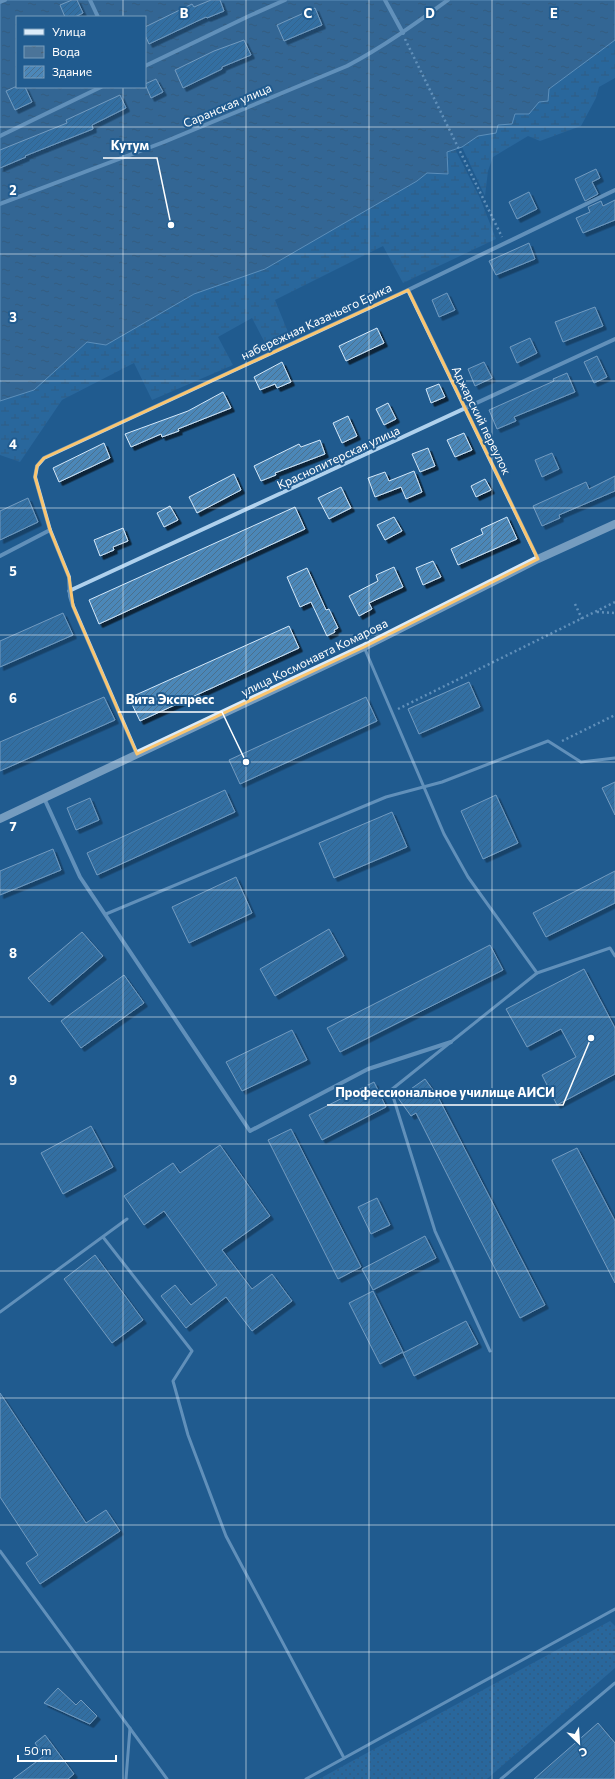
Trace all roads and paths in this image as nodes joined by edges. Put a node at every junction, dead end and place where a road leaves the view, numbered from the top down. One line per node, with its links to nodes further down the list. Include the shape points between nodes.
1 (5, 0): 6 (street)
2 (90, 0): 7 (street)
3 (285, 0): 9 (street)
4 (385, 0): 8 (street)
5 (448, 0): 8 (street, Саранская улица)
6 (0, 2)
7 (98, 16)
8 (403, 33): 13 (street, Саранская улица, via 347,66 164,142); 14 (path)
9 (146, 66)
10 (99, 88): 11 (street)
11 (0, 136)
12 (615, 190): 15 (street, набережная Казачьего Ерика)
13 (0, 204)
14 (500, 234)
15 (408, 290): 17 (street, Аджарский переулок); 19 (street, набережная Казачьего Ерика, via 44,458 37,466 35,477)
16 (615, 339): 17 (street, Краснопитерская улица)
17 (466, 409): 21 (street, Аджарский переулок); 22 (street, Краснопитерская улица)
18 (615, 524): 21 (main road, улица Космонавта Комарова)
19 (50, 530): 20 (street); 22 (street, via 69,577)
20 (0, 556)
21 (538, 559): 28 (main road, улица Космонавта Комарова)
22 (69, 592): 32 (street)
23 (615, 602): 25 (path)
24 (575, 604): 27 (path)
25 (596, 612): 26 (path); 27 (path)
26 (615, 613)
27 (582, 619): 29 (path)
28 (364, 647): 29 (lane); 32 (main road, улица Космонавта Комарова)
29 (392, 712): 34 (lane)
30 (615, 715): 31 (path)
31 (554, 745): 33 (lane, via 581,762); 34 (lane, via 548,741)
32 (137, 754): 35 (main road, улица Космонавта Комарова)
33 (615, 758)
34 (424, 787): 37 (lane, via 386,797); 39 (lane, via 444,834 468,877)
35 (44, 798): 36 (main road, улица Космонавта Комарова); 37 (street, via 80,877)
36 (0, 819)
37 (106, 914): 40 (street, via 250,1131 368,1069)
38 (615, 956): 39 (lane, via 610,948)
39 (537, 973): 40 (lane)
40 (451, 1042): 44 (lane, via 391,1090 435,1232)
41 (127, 1219): 42 (lane)
42 (103, 1237): 43 (lane); 49 (lane, via 192,1351 173,1381 188,1435 226,1536)
43 (0, 1312)
44 (490, 1350)
45 (0, 1551): 48 (lane)
46 (615, 1609): 49 (lane)
47 (615, 1683): 53 (lane)
48 (130, 1728): 50 (lane); 51 (lane)
49 (344, 1758): 52 (lane)
50 (126, 1779)
51 (168, 1779)
52 (306, 1779)
53 (502, 1779)

